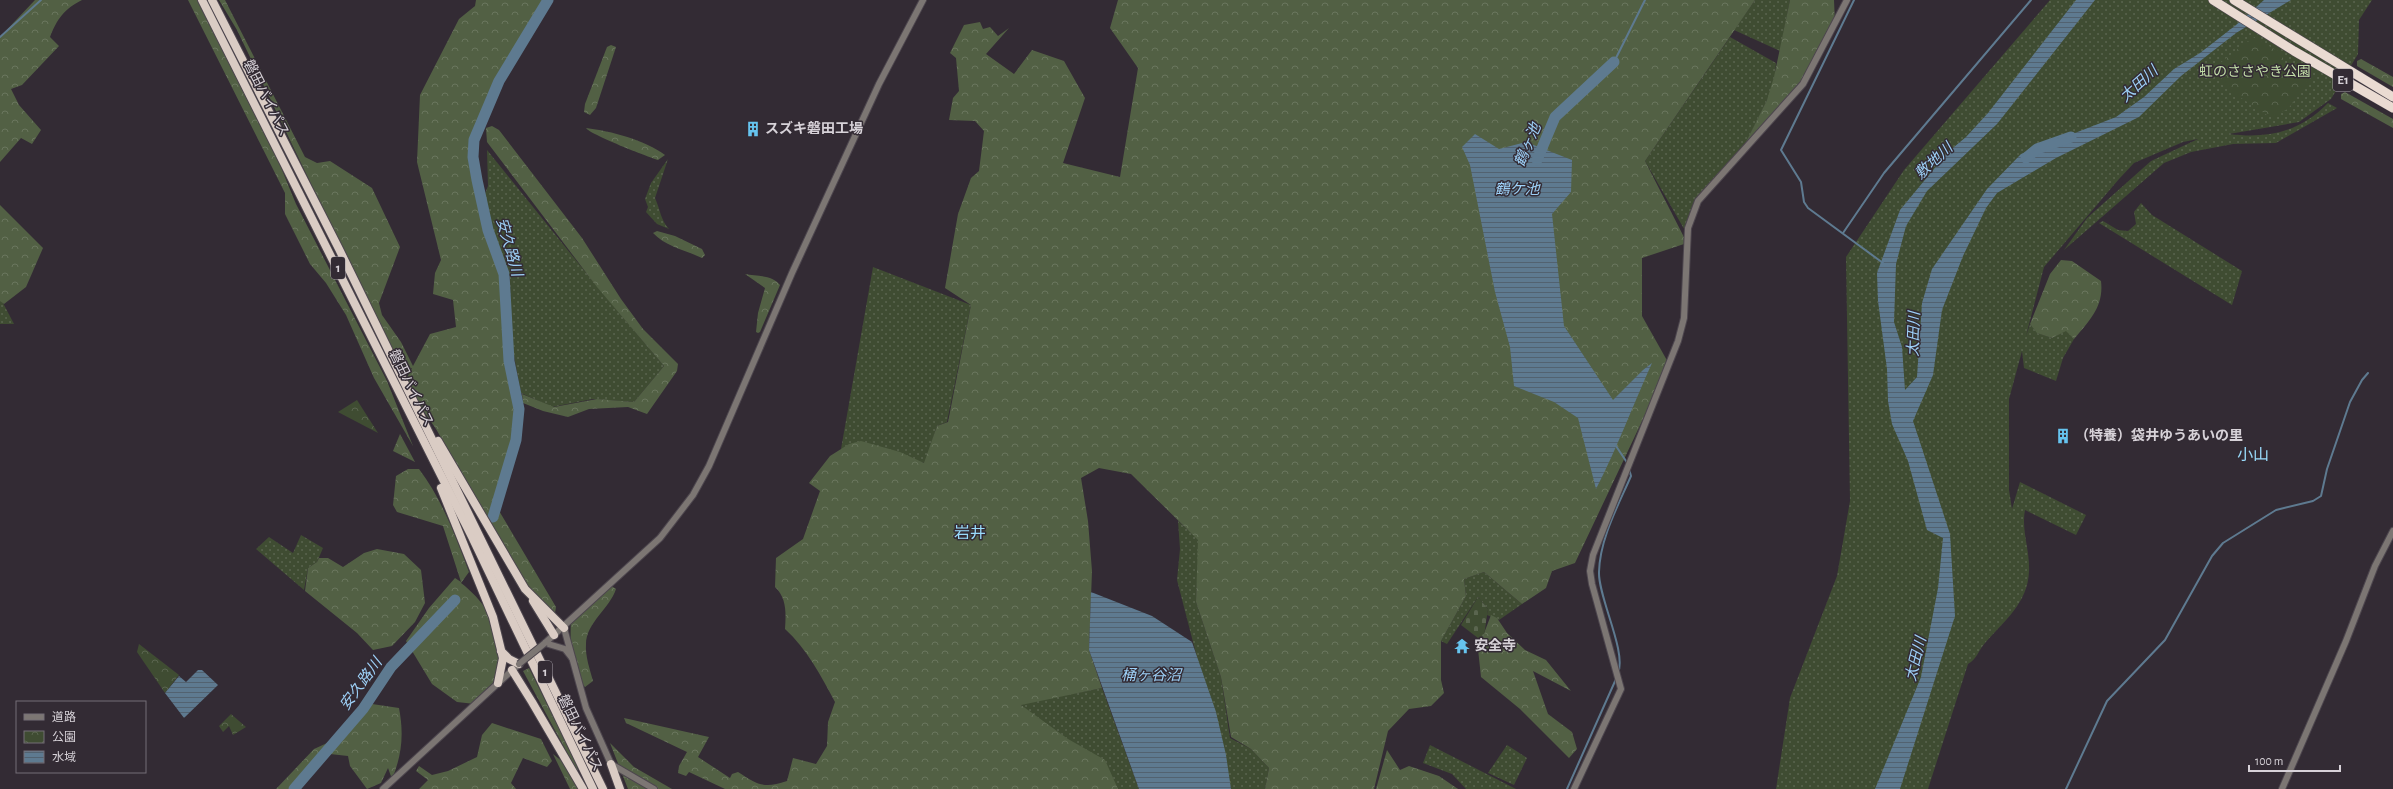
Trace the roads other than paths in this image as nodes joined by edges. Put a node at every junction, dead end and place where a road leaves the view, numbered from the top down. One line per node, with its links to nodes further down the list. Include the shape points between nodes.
1 (202, 0): 10 (highway, 磐田バイパス / 1)
2 (212, 0): 9 (highway, 磐田バイパス / 1, via 339,249)
3 (923, 0): 14 (street, via 879,84 792,273 709,466 693,495 660,538)
4 (1847, 0): 29 (street, via 1803,84 1698,201 1688,228 1684,318 1680,336 1593,555 1590,571 1592,584 1621,689)
5 (2213, 0): 8 (highway, E1, via 2294,51)
6 (2234, 0): 7 (highway, E1)
7 (2393, 97)
8 (2393, 108)
9 (413, 402): 12 (highway, 磐田バイパス / 1); 13 (highway, 1)
10 (405, 406): 12 (highway, 磐田バイパス / 1); 17 (highway, via 455,519 493,617)
11 (2393, 532): 30 (street, via 2375,566)
12 (475, 535): 25 (highway, 磐田バイパス / 1, via 485,567); 26 (highway, 磐田バイパス / 1, via 488,556)
13 (525, 589): 14 (highway, 1); 15 (highway)
14 (564, 628): 15 (street); 18 (street)
15 (554, 635): 16 (street)
16 (545, 643): 18 (street, via 565,649); 19 (street, bridge)
17 (501, 651): 19 (highway); 21 (highway, via 502,672)
18 (574, 660): 22 (street, via 586,708)
19 (519, 664): 20 (street)
20 (512, 670): 21 (street); 24 (highway)
21 (498, 683): 23 (street)
22 (611, 764): 27 (highway); 28 (street)
23 (383, 789)
24 (583, 789)
25 (593, 789)
26 (603, 789)
27 (620, 789)
28 (654, 789)
29 (1574, 789)
30 (2282, 789)

